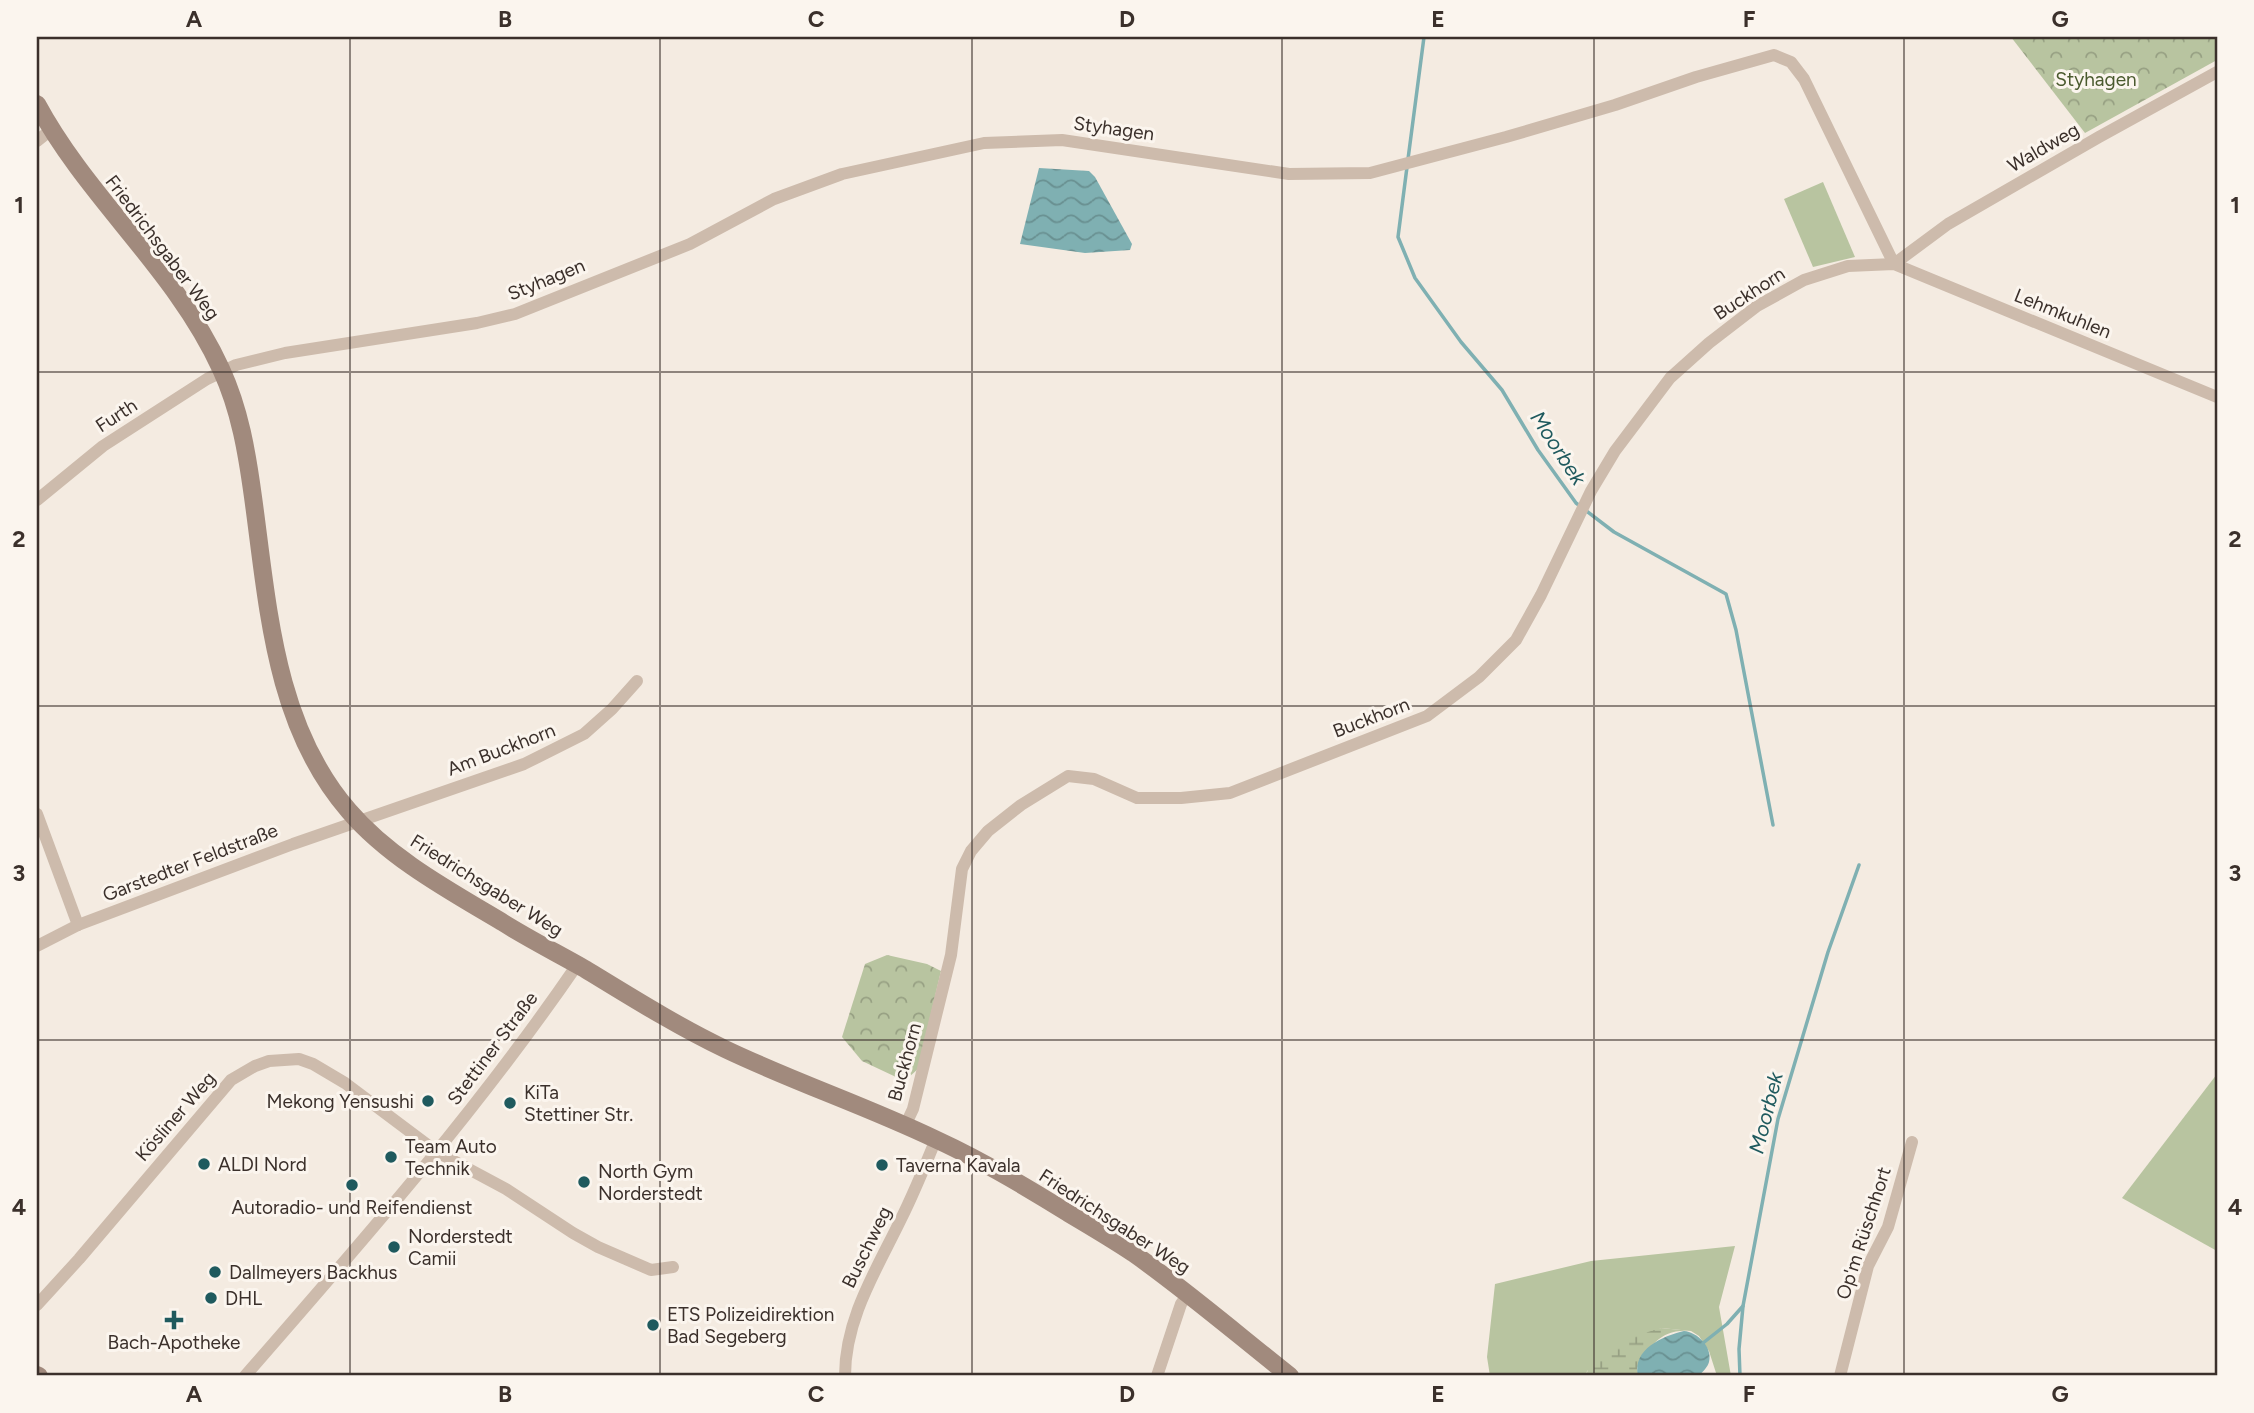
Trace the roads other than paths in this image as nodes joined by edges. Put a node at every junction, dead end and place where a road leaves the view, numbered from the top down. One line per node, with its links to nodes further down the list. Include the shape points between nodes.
1 (2217, 72): 5 (street, Waldweg, via 1948,224)
2 (37, 104): 3 (main road, Friedrichsgaber Weg)
3 (52, 130): 4 (street); 6 (main road, Friedrichsgaber Weg, via 200,328)
4 (37, 142)
5 (1894, 264): 6 (street, Styhagen, via 1804,79 1791,62 1774,55 1370,173 1289,174 1062,140 984,143 842,174 774,199 690,244 515,314 285,353); 7 (street, Lehmkuhlen); 15 (street, Buckhorn, via 1848,266 1804,279 1757,306 1670,378 1615,452 1516,640 1479,677 1427,716 1230,793 1137,799 1094,779 1068,776 988,831 962,869 951,955)
6 (222, 371): 8 (street, Furth, via 103,446); 11 (main road, Friedrichsgaber Weg, via 246,447 272,632 287,697 326,779)
7 (2217, 397)
8 (37, 500)
9 (637, 681): 11 (street, Am Buckhorn, via 572,742 524,764)
10 (37, 814): 12 (street)
11 (359, 822): 12 (street, Garstedter Feldstraße); 14 (main road, Friedrichsgaber Weg, via 466,901)
12 (78, 925): 13 (street, Garstedter Feldstraße)
13 (37, 946)
14 (577, 965): 15 (main road, Friedrichsgaber Weg, via 723,1048); 18 (street, Stettiner Straße)
15 (905, 1126): 16 (main road, Friedrichsgaber Weg)
16 (936, 1139): 20 (main road, Friedrichsgaber Weg, via 1132,1252); 23 (street, Buschweg, via 858,1307 850,1329)
17 (1912, 1142): 26 (street, Op'm Rüschhort, via 1888,1227 1868,1266)
18 (437, 1153): 19 (street, Kösliner Weg, via 506,1189 598,1247 652,1270); 21 (street, Kösliner Weg, via 329,1071 299,1059 255,1066 231,1080); 22 (street, Stettiner Straße)
19 (673, 1267)
20 (1188, 1294): 24 (street); 25 (main road, Friedrichsgaber Weg)
21 (37, 1306)
22 (246, 1376)
23 (845, 1376)
24 (1157, 1376)
25 (1290, 1376)
26 (1840, 1376)

